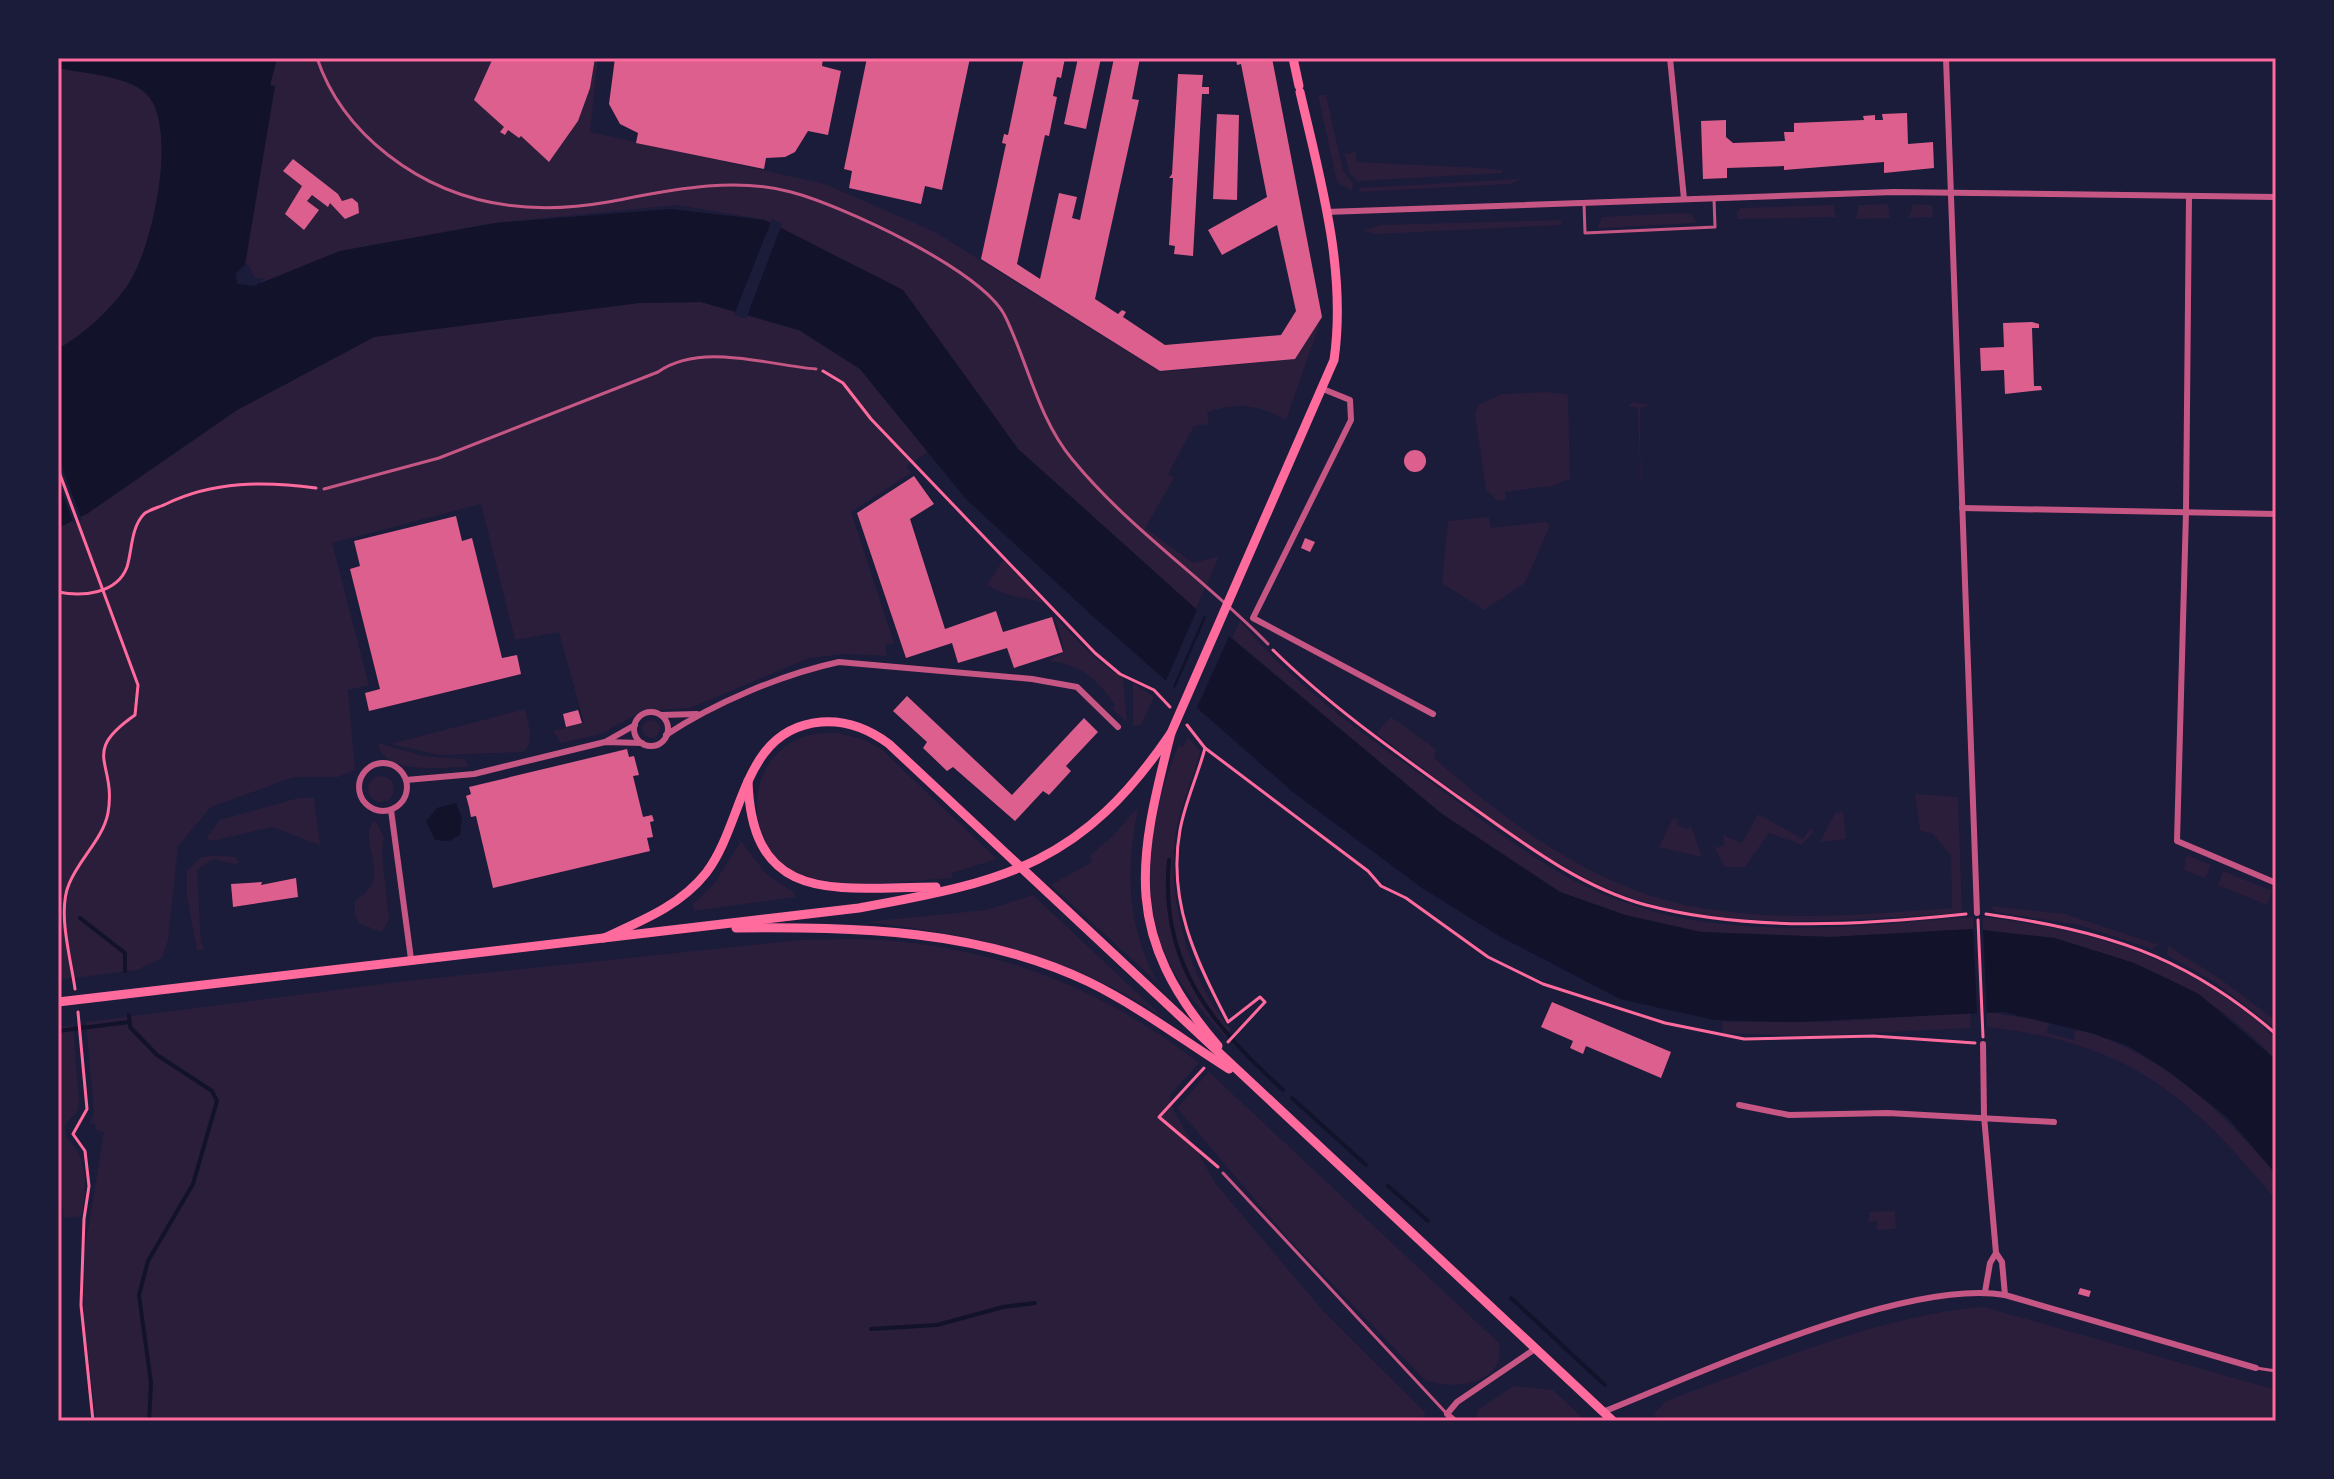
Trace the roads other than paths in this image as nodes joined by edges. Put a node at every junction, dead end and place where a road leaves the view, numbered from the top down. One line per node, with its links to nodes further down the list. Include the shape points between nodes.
1 (317, 58): 18 (lane, via 333,96 371,142 414,176 468,199 527,206 604,203 684,187 790,191 890,232 972,280 1003,312 1052,433 1073,461)
2 (1293, 58): 11 (main road)
3 (1670, 58): 8 (street)
4 (1946, 58): 5 (street)
5 (1953, 192): 6 (street); 9 (street); 15 (street)
6 (2189, 196): 7 (street); 16 (street)
7 (2276, 197)
8 (1684, 199): 9 (street); 10 (street)
9 (1714, 199): 10 (lane, via 1715,227 1585,233)
10 (1584, 203): 11 (street)
11 (1326, 212): 13 (main road, via 1339,305 1334,360)
12 (816, 369): 14 (lane, via 702,357 673,361 658,372 439,458)
13 (1323, 389): 20 (street, via 1350,400 1351,420 1253,618); 24 (main road)
14 (324, 489)
15 (1962, 508): 16 (street); 33 (street)
16 (2186, 512): 17 (street); 31 (street, via 2177,841)
17 (2276, 514)
18 (1268, 644)
19 (697, 714): 21 (street); 23 (street, via 818,667 861,662 1077,687); 25 (street)
20 (1433, 714)
21 (660, 715): 22 (street, via 645,713); 25 (street, via 667,724)
22 (635, 725): 26 (street); 27 (street)
23 (1118, 727)
24 (1173, 728): 32 (main road, via 1116,803 1066,846 1007,875); 39 (main road, via 1145,868 1148,924 1177,989)
25 (666, 735): 27 (street, via 653,745)
26 (605, 742): 27 (street); 29 (street, via 474,774)
27 (642, 743)
28 (748, 779): 32 (main road, via 756,838 777,867 794,878 836,887); 35 (main road, via 716,858 690,891); 39 (main road, via 767,748 798,727 845,723 877,735)
29 (406, 780): 30 (street, via 406,795); 30 (street, via 398,768 383,763 369,767 360,779 367,805)
30 (391, 810): 36 (street)
31 (2276, 883)
32 (951, 887): 34 (main road, via 859,908)
33 (1977, 915)
34 (689, 929): 35 (main road); 39 (main road, via 872,929 995,949 1087,981)
35 (604, 938): 36 (main road)
36 (411, 959): 37 (main road)
37 (58, 1002)
38 (1983, 1042): 41 (street)
39 (1249, 1082): 47 (main road)
40 (1739, 1105): 41 (street, via 1789,1115)
41 (1984, 1116): 42 (street); 44 (street)
42 (2054, 1122)
43 (1223, 1173): 51 (lane)
44 (1996, 1253): 45 (street); 46 (street)
45 (1985, 1292): 46 (street); 50 (street, via 1882,1309)
46 (2005, 1295): 48 (street)
47 (1535, 1349): 50 (main road); 51 (street)
48 (2256, 1368): 49 (lane)
49 (2276, 1371)
50 (1603, 1412): 53 (main road)
51 (1447, 1414): 52 (street)
52 (1455, 1421)
53 (1613, 1421)

